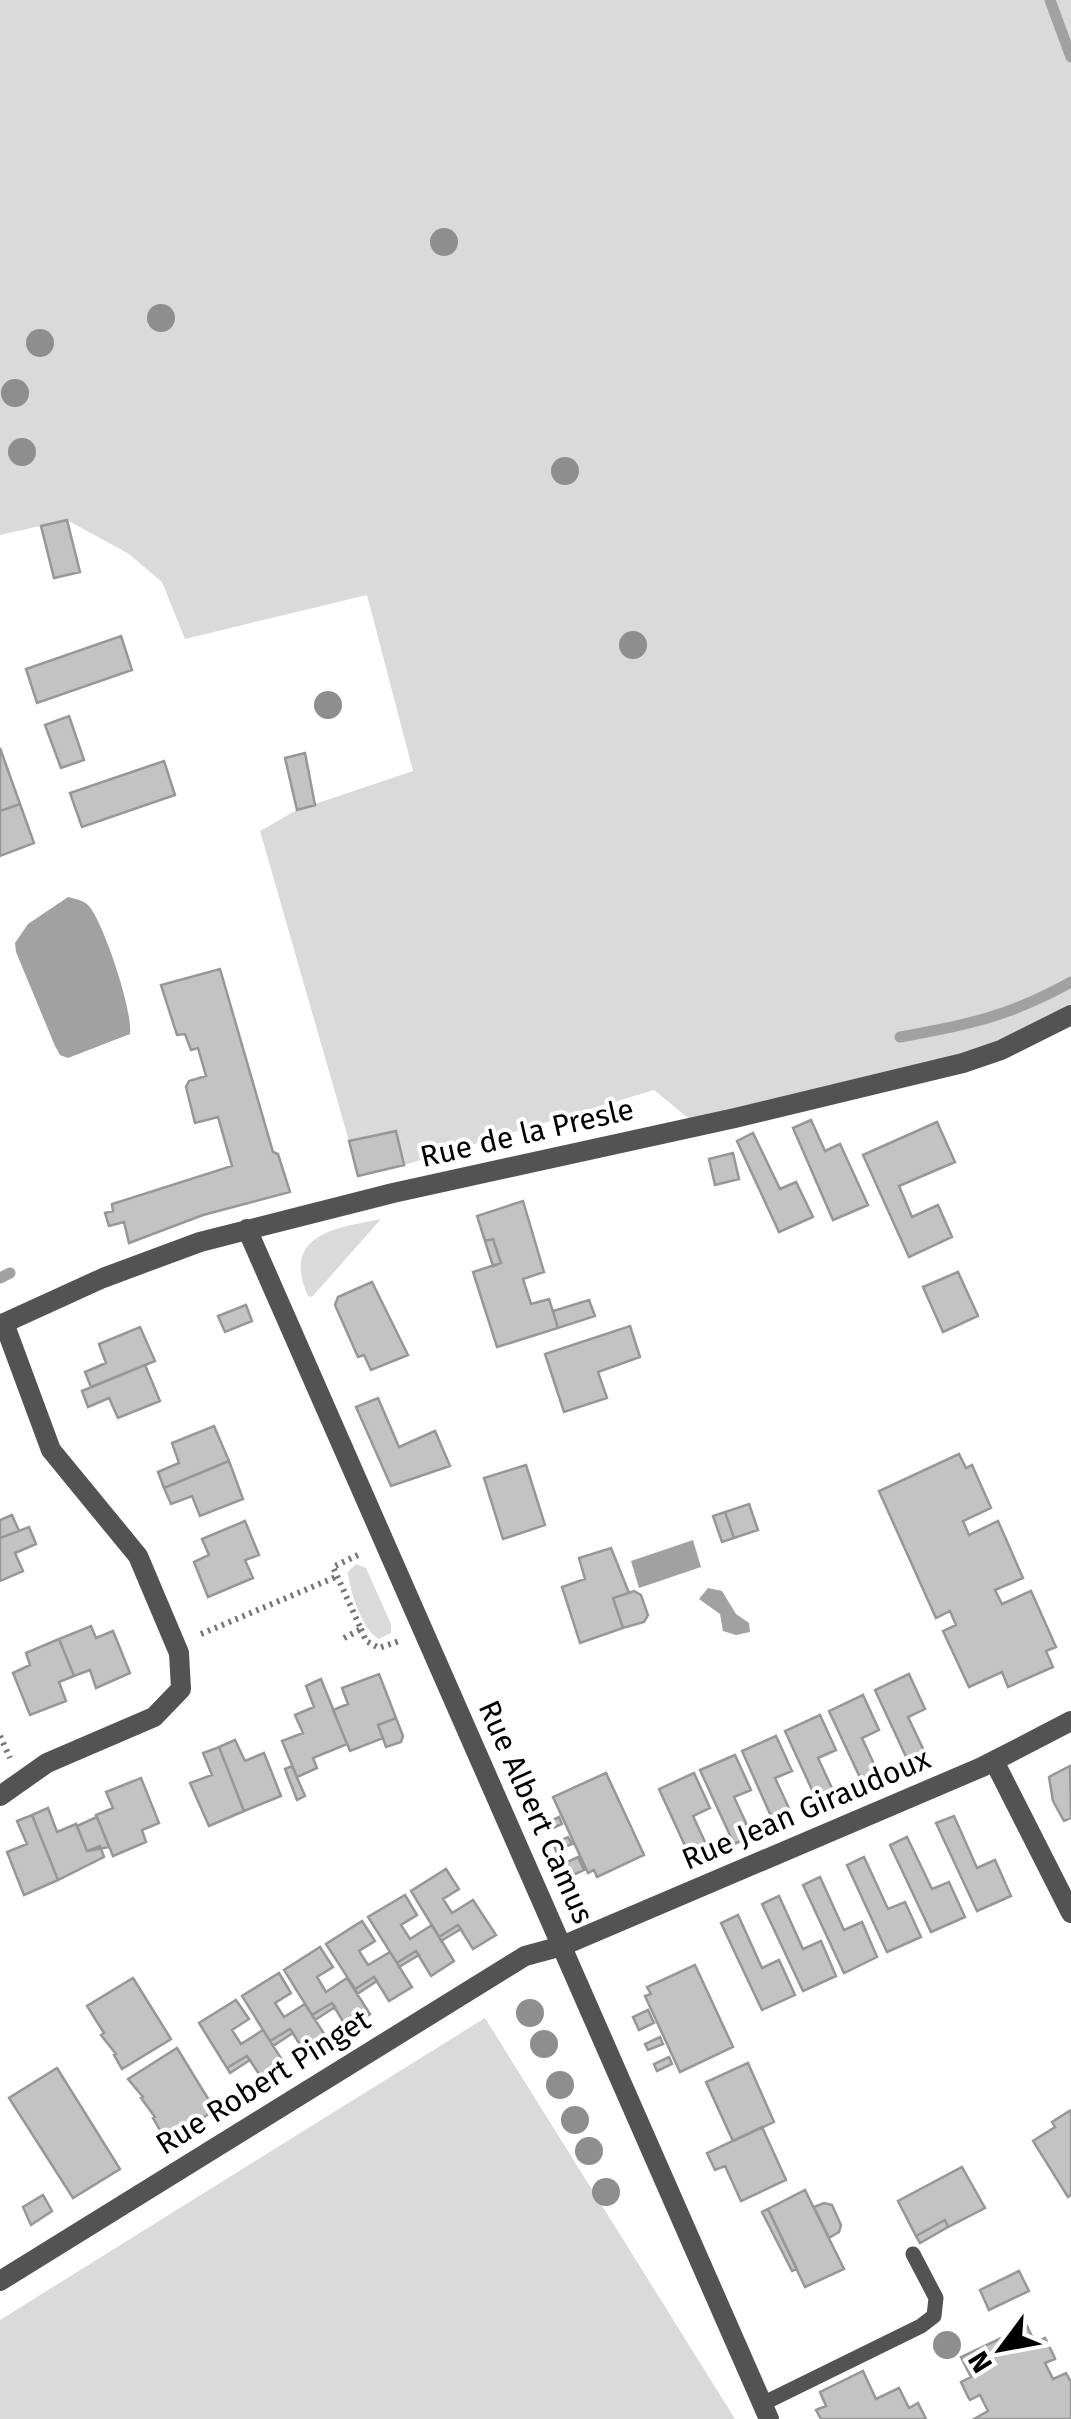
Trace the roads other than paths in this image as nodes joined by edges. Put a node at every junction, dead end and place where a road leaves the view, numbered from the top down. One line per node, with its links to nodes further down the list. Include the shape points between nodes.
1 (1071, 1014): 2 (street, Rue de la Presle, via 963,1063)
2 (246, 1229): 3 (street, Rue de la Presle, via 102,1278); 8 (street, Rue Albert Camus)
3 (2, 1324): 6 (street, via 51,1450 138,1556 179,1653 181,1689 154,1717 47,1763)
4 (1071, 1721): 5 (street, Rue Jean Giraudoux)
5 (994, 1761): 7 (street); 8 (street, Rue Jean Giraudoux)
6 (0, 1796)
7 (1071, 1913)
8 (562, 1946): 10 (street, Rue Robert Pinget, via 525,1956); 11 (street, Rue Albert Camus)
9 (913, 2254): 11 (lane, via 936,2298 934,2316)
10 (0, 2281)
11 (766, 2412)

